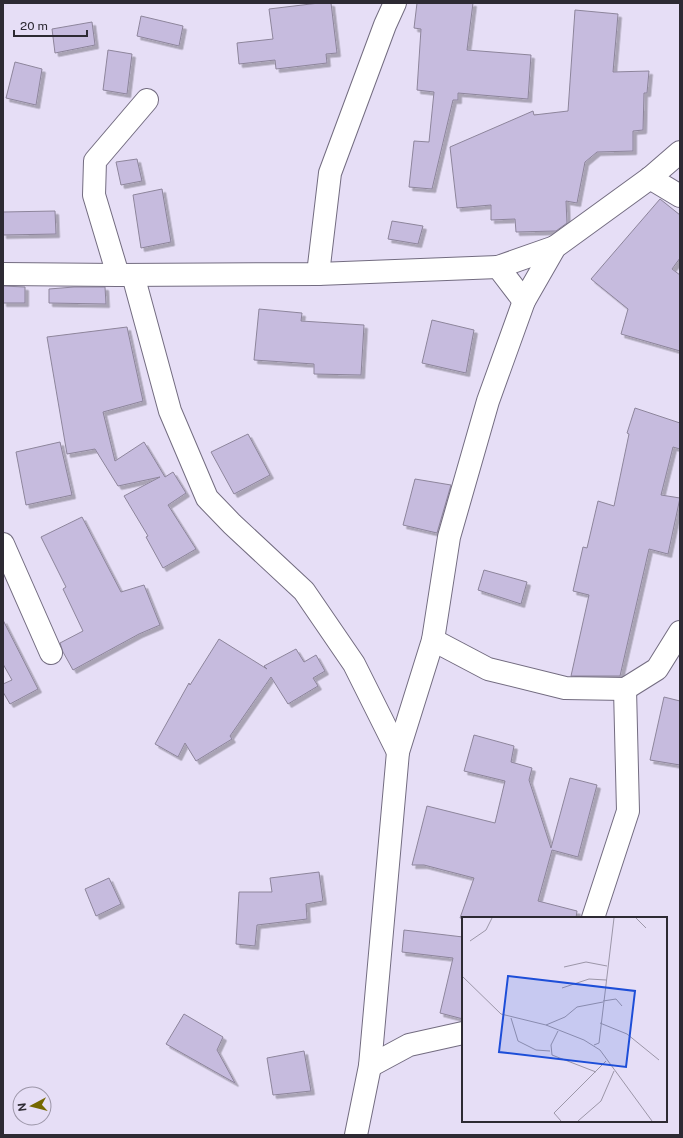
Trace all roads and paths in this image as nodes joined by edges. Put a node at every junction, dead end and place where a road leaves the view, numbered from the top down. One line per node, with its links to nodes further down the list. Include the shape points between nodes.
1 (395, 3): 9 (street, via 330,173)
2 (147, 100): 10 (street, via 95,160 94,195)
3 (680, 152): 4 (street)
4 (650, 178): 5 (street); 6 (street)
5 (680, 196)
6 (555, 247): 7 (street); 11 (street)
7 (498, 267): 9 (street); 11 (street)
8 (3, 274): 10 (street)
9 (318, 274): 10 (street)
10 (126, 275): 17 (street, via 170,411 207,498 304,591 354,664)
11 (524, 301): 14 (street, via 488,401 449,537)
12 (3, 544): 15 (street)
13 (680, 632): 16 (street, via 657,669)
14 (433, 640): 16 (street, via 488,669 565,688); 17 (street)
15 (51, 653)
16 (625, 690): 18 (street, via 628,811)
17 (398, 752): 20 (street)
18 (593, 917)
19 (462, 1033): 20 (street, via 409,1045)
20 (370, 1066): 21 (street)
21 (356, 1135)

